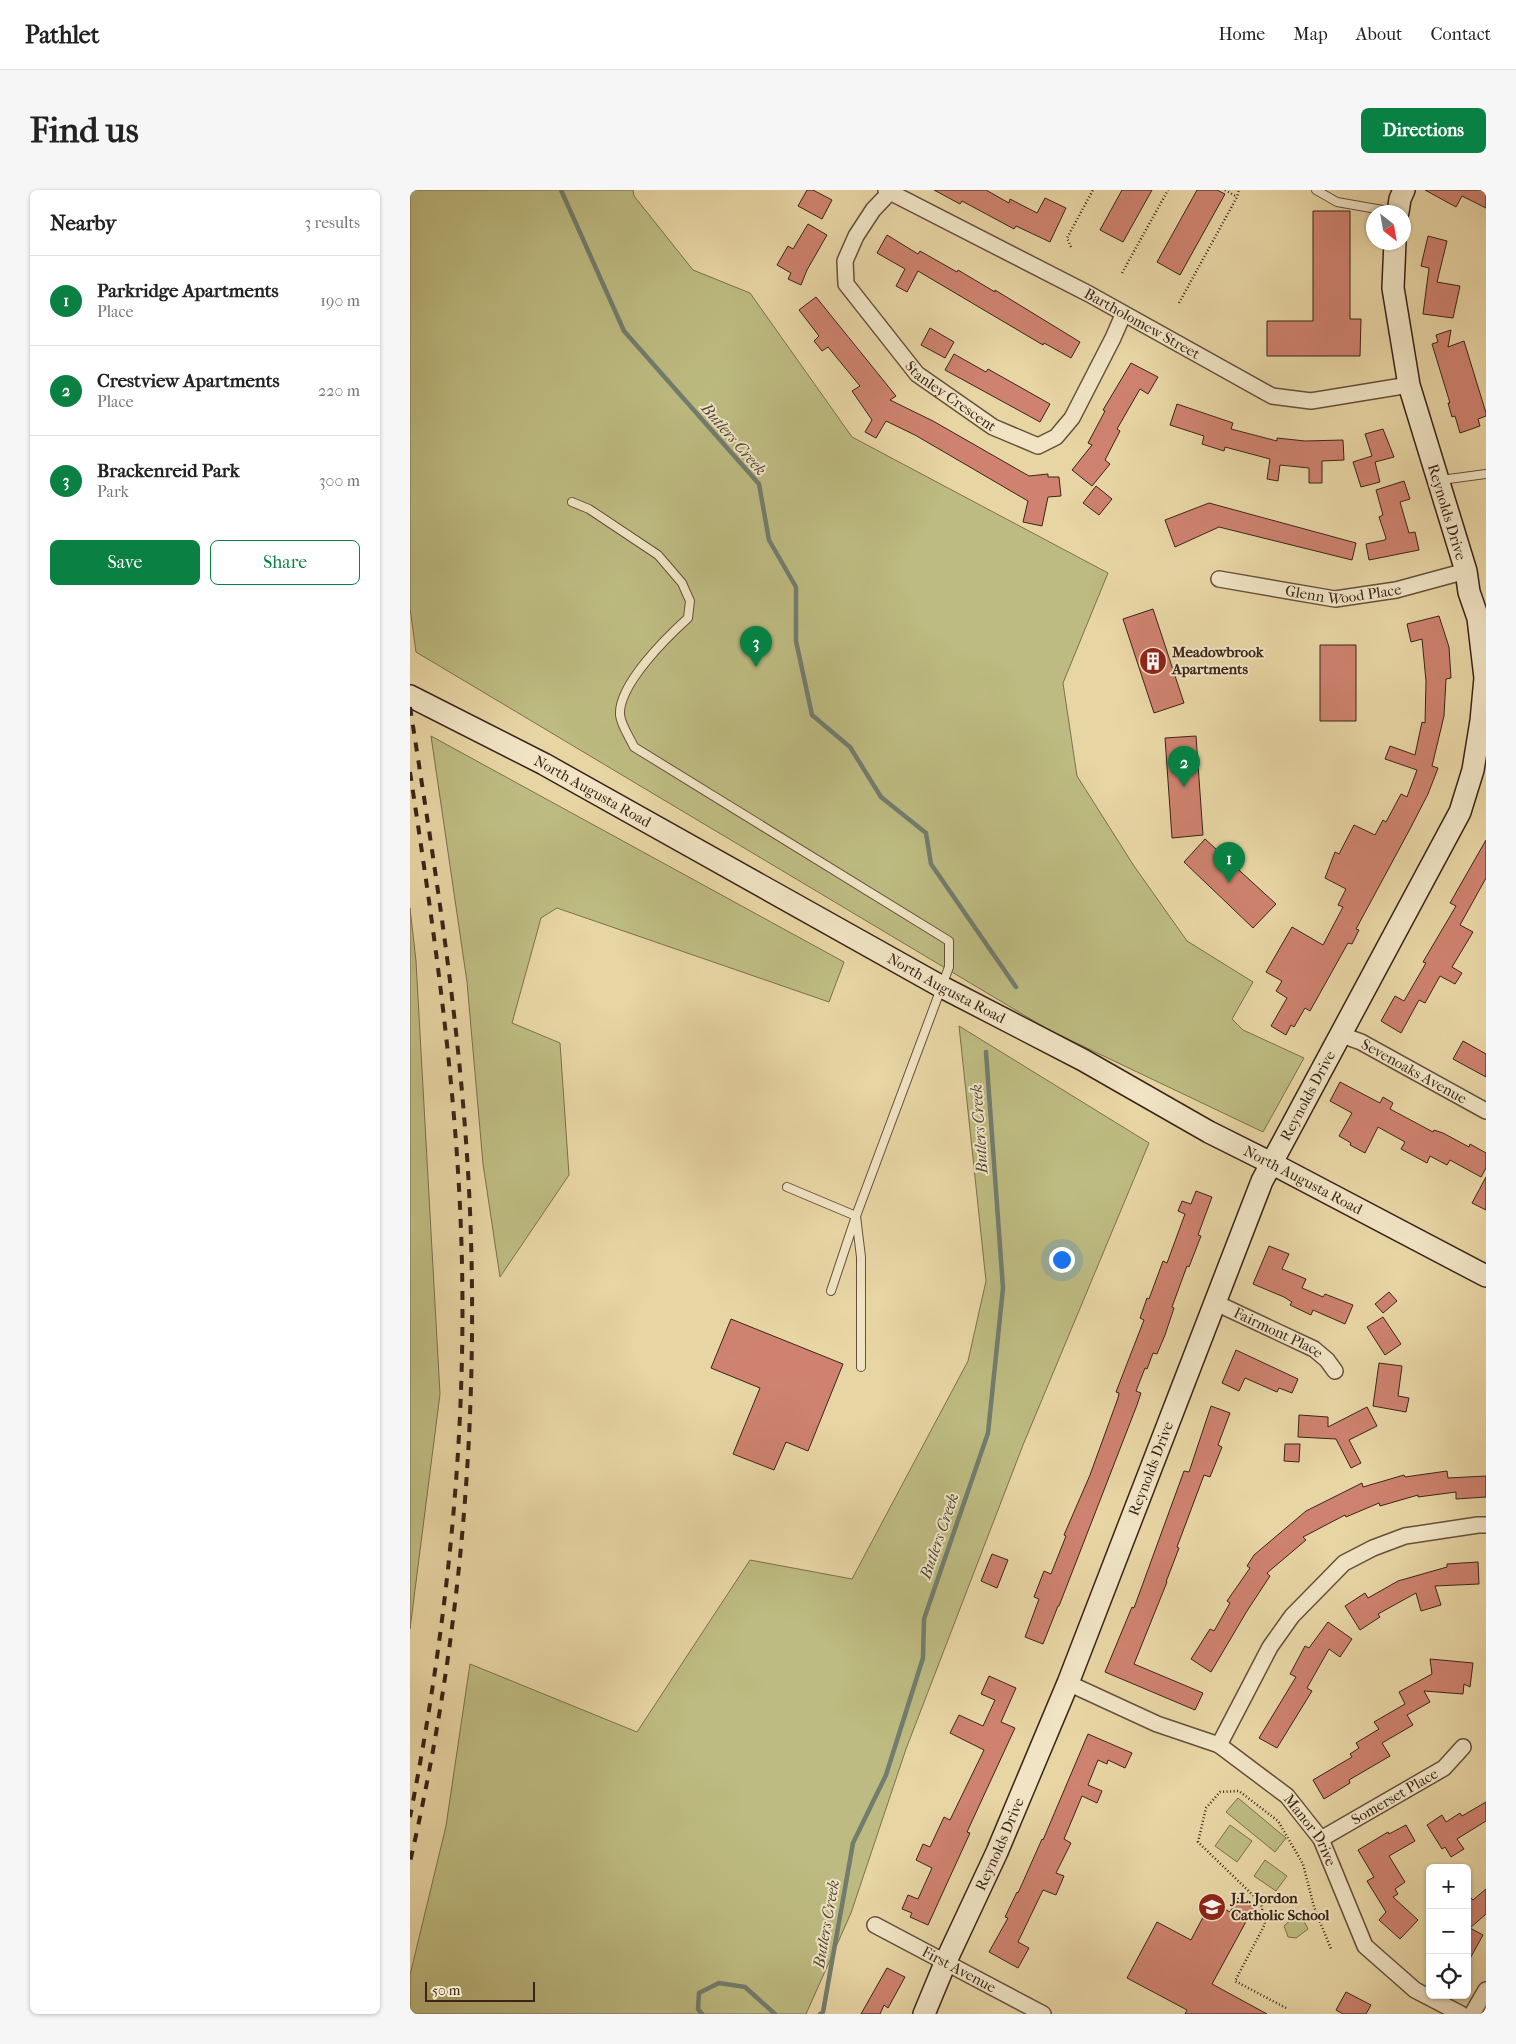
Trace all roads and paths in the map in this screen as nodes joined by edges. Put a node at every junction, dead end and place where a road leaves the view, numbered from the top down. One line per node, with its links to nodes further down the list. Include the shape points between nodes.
1 (1093, 190): 11 (path, via 1068,238)
2 (1168, 190): 13 (path)
3 (1224, 190): 8 (path)
4 (1239, 190): 8 (path)
5 (1316, 190): 10 (lane, via 1338,202)
6 (1404, 190): 9 (street)
7 (888, 191): 15 (street, Bartholomew Street, via 1081,290); 15 (street, Stanley Crescent, via 856,236 845,261 846,284 917,374 993,427 1038,446 1056,438 1072,418)
8 (1237, 197): 14 (path)
9 (1399, 205)
10 (1366, 207)
11 (1071, 247)
12 (1395, 250): 16 (street, Reynolds Drive, via 1393,288)
13 (1122, 273)
14 (1179, 303)
15 (1123, 315): 16 (street, Bartholomew Street, via 1272,396 1311,401)
16 (1409, 386): 18 (street, Reynolds Drive)
17 (1486, 474): 18 (lane)
18 (1437, 481): 20 (street, Reynolds Drive)
19 (572, 502): 24 (lane, via 589,509 658,555 682,583 690,601 688,618 643,666 620,704 620,718 634,747 949,941 949,967)
20 (1466, 571): 21 (street, Glenn Wood Place, via 1396,590 1335,599); 22 (street, Reynolds Drive, via 1469,592)
21 (1219, 579)
22 (1482, 616): 25 (street, Reynolds Drive, via 1485,686 1473,770 1460,812)
23 (410, 696): 24 (street, North Augusta Road, via 544,764)
24 (942, 987): 27 (street, North Augusta Road); 29 (lane)
25 (1339, 1034): 26 (street, Sevenoaks Avenue, via 1362,1042); 27 (street, Reynolds Drive)
26 (1486, 1111)
27 (1271, 1163): 30 (street, North Augusta Road); 32 (street, Reynolds Drive)
28 (787, 1187): 29 (lane)
29 (856, 1216): 31 (lane); 33 (lane, via 861,1257)
30 (1486, 1276)
31 (831, 1291)
32 (1216, 1303): 34 (street, Fairmont Place, via 1314,1349); 36 (street, Reynolds Drive)
33 (861, 1367)
34 (1335, 1371)
35 (1486, 1525): 37 (street, via 1405,1536 1344,1563 1292,1616 1270,1647)
36 (1068, 1683): 37 (street, Manor Drive, via 1158,1724); 42 (street, Reynolds Drive, via 997,1852)
37 (1219, 1745): 39 (street, Manor Drive, via 1287,1796)
38 (1463, 1747): 39 (street, Somerset Place, via 1444,1768)
39 (1321, 1839): 47 (street, Manor Drive, via 1365,1946 1415,1990)
40 (875, 1925): 42 (street, First Avenue)
41 (1332, 1949): 44 (path, via 1314,1906 1303,1864 1278,1821 1239,1791 1220,1792 1206,1808 1198,1842 1261,1903 1264,1924 1235,1981)
42 (946, 1961): 45 (street, Reynolds Drive); 46 (street, First Avenue)
43 (1486, 1990): 48 (street)
44 (1286, 2008)
45 (924, 2014)
46 (1043, 2014)
47 (1461, 2014)
48 (1472, 2014)

